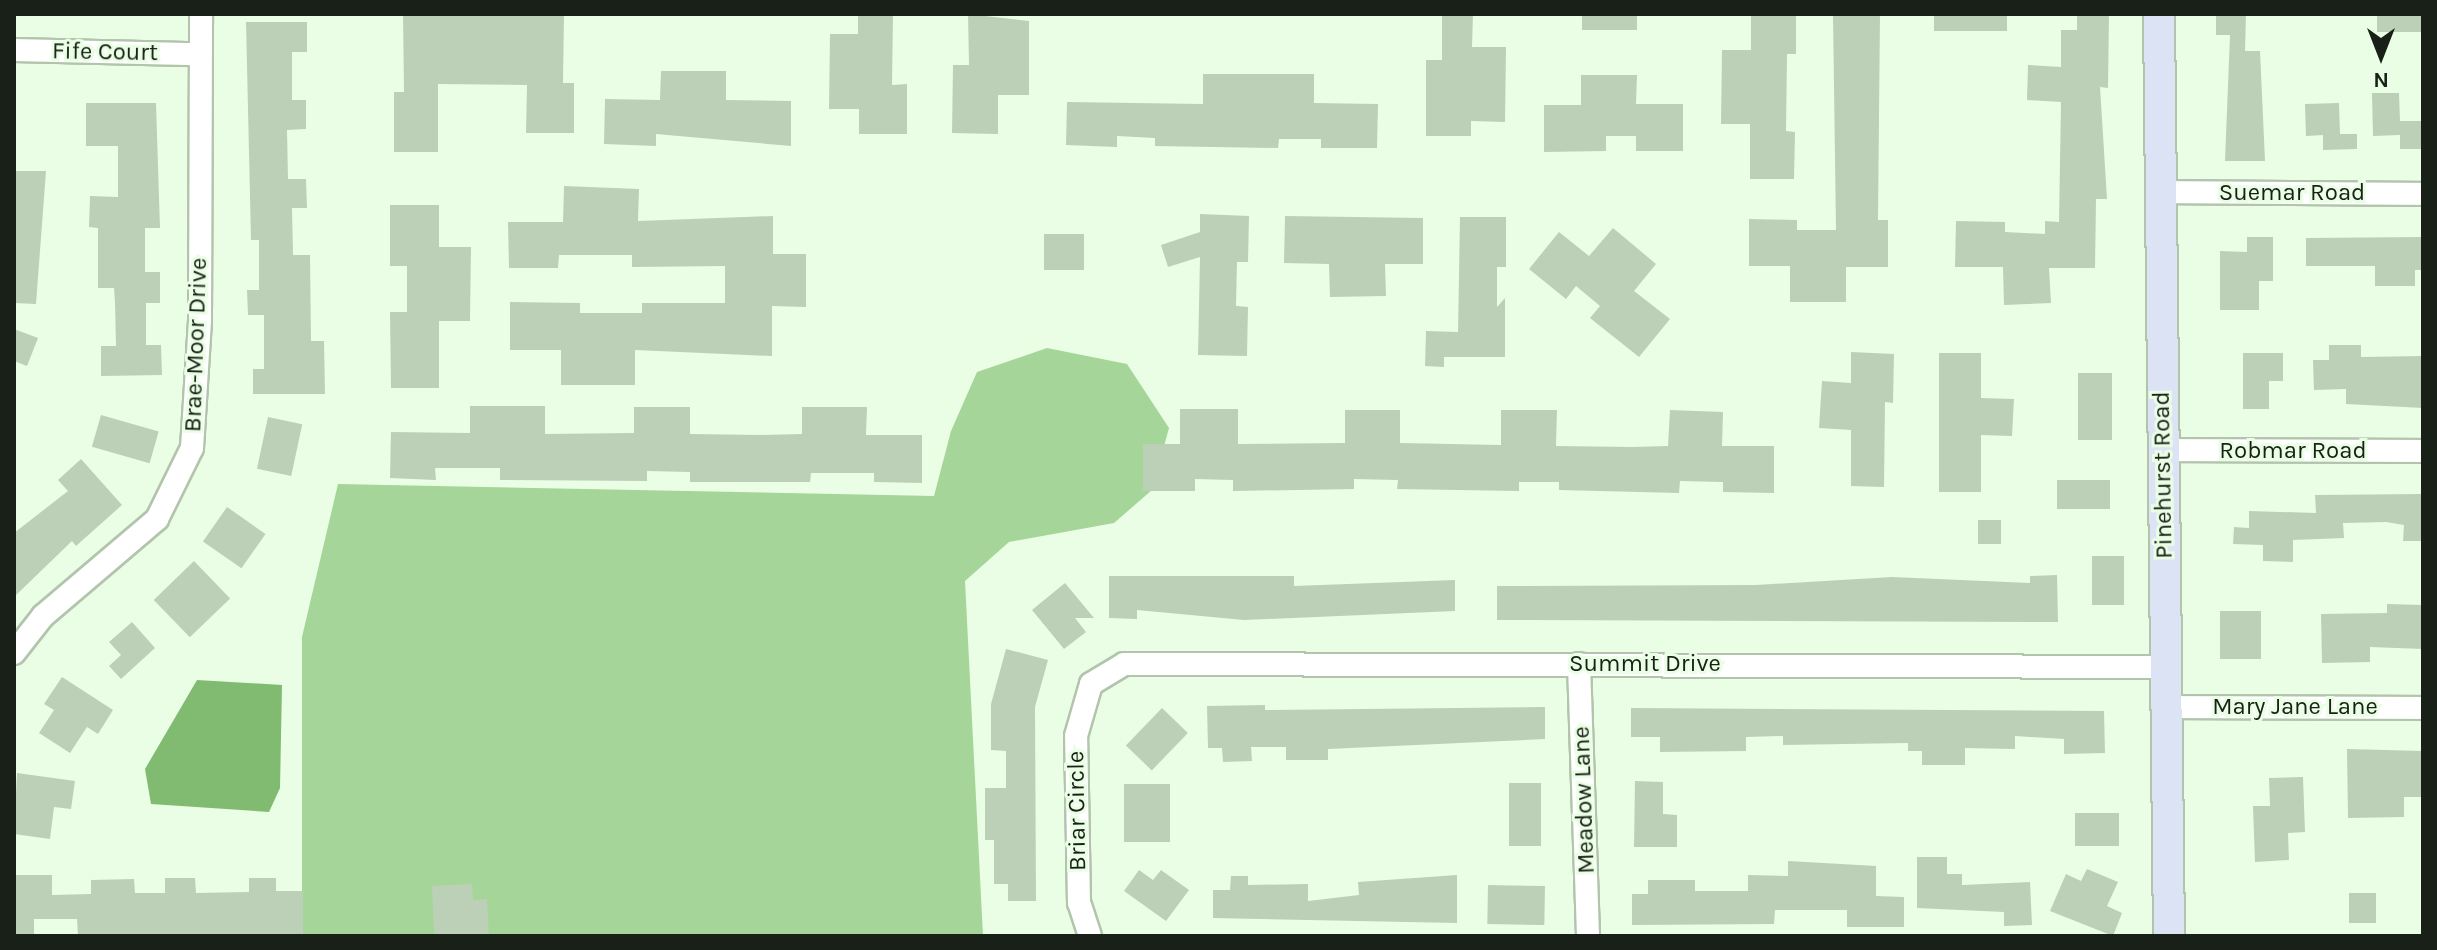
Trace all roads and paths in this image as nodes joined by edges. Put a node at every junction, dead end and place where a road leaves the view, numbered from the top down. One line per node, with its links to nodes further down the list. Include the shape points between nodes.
1 (201, 14): 4 (street, Brae-Moor Drive)
2 (2159, 14): 5 (street, Pinehurst Road)
3 (14, 50): 4 (street, Fife Court)
4 (197, 54): 9 (street, Brae-Moor Drive, via 200,320 192,448 157,519 43,616)
5 (2161, 192): 6 (street, Suemar Road); 7 (street, Pinehurst Road)
6 (2423, 194)
7 (2163, 450): 8 (street, Robmar Road); 12 (street, Pinehurst Road)
8 (2423, 451)
9 (14, 653)
10 (1124, 664): 11 (street, Summit Drive); 15 (street, Briar Circle, via 1091,684 1076,736)
11 (1579, 664): 12 (street, Summit Drive); 16 (street, Meadow Lane)
12 (2166, 667): 13 (street, Pinehurst Road)
13 (2166, 707): 14 (street, Mary Jane Lane); 17 (street, Pinehurst Road)
14 (2423, 708)
15 (1087, 933)
16 (1588, 936)
17 (2169, 936)

